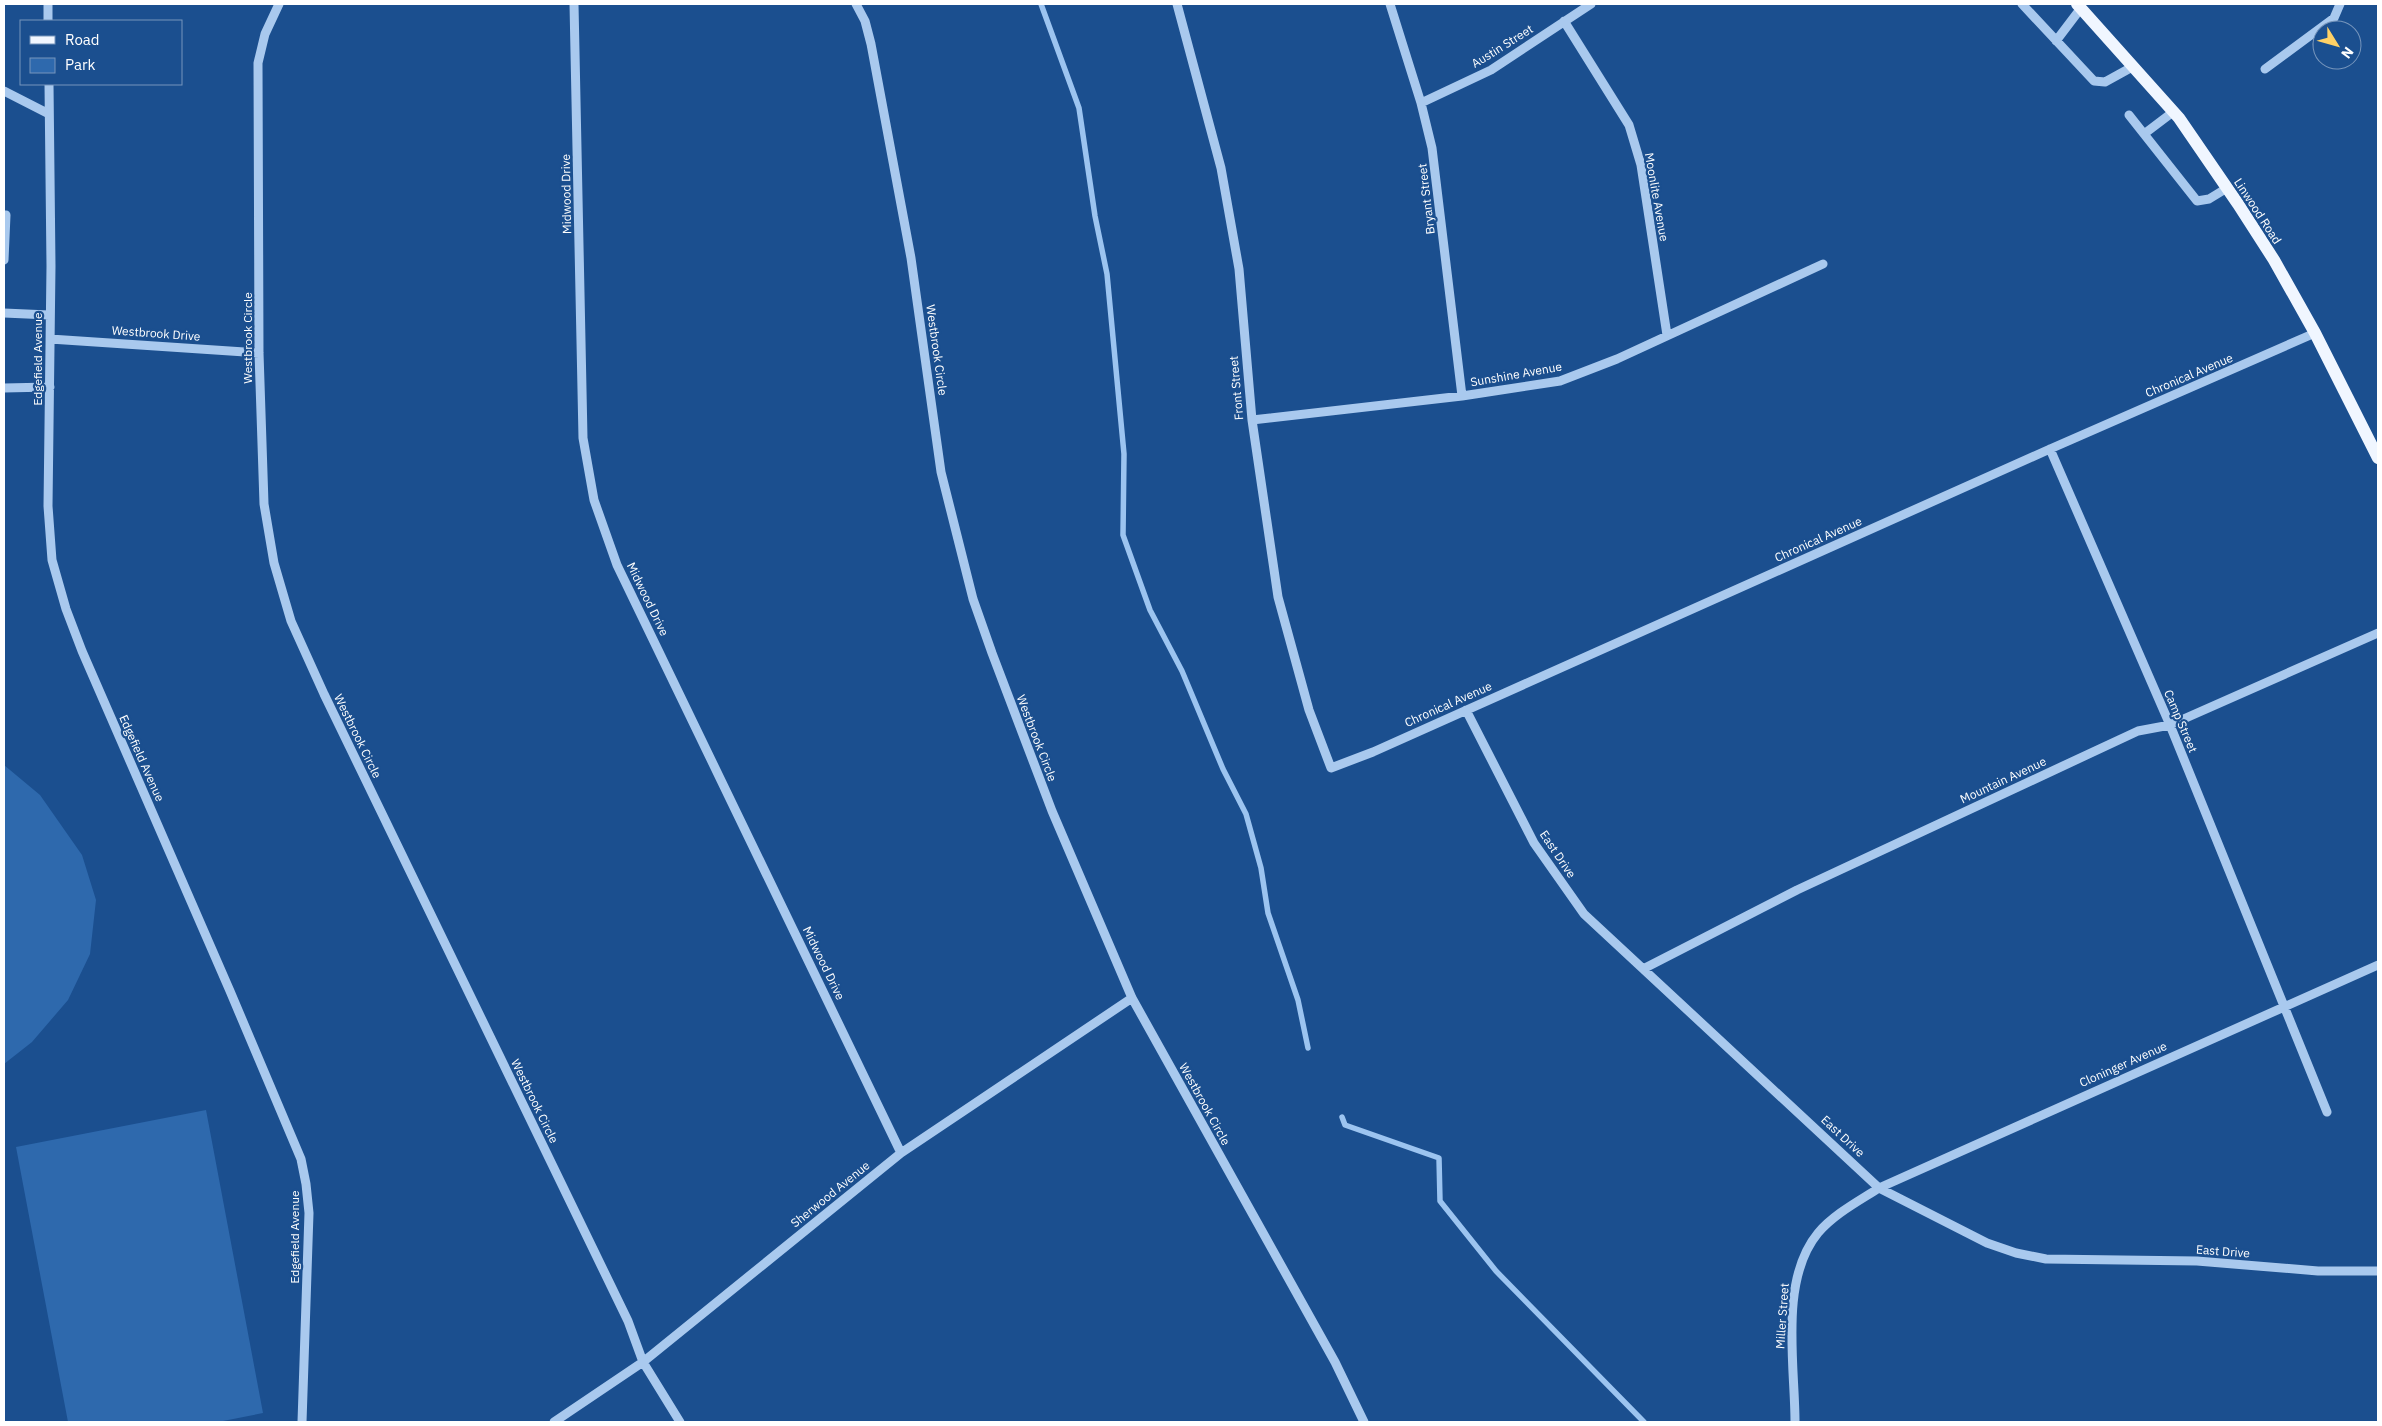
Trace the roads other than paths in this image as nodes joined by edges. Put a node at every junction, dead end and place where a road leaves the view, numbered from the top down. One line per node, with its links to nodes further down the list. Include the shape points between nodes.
1 (48, 4): 11 (street)
2 (279, 4): 32 (street, Westbrook Circle, via 265,34 258,63)
3 (574, 4): 48 (street, Midwood Drive, via 583,438 594,500 618,565)
4 (856, 4): 45 (street, Westbrook Circle, via 871,44 912,258 942,472 973,599 1052,811)
5 (1177, 4): 36 (street, Front Street, via 1221,168 1239,269)
6 (1390, 4): 18 (street, Bryant Street)
7 (1591, 4): 12 (street, Austin Street)
8 (2021, 4): 13 (street)
9 (2340, 4): 15 (street, via 2334,18)
10 (2079, 6): 13 (street, via 2065,32); 14 (main road, Linwood Road)
11 (48, 20)
12 (1564, 22): 18 (street, Austin Street, via 1491,70); 30 (street, Moonlite Avenue, via 1629,125 1641,165)
13 (2056, 41): 14 (street, via 2094,81 2105,82)
14 (2134, 66): 19 (main road, Linwood Road)
15 (2266, 69)
16 (49, 85): 20 (street, Edgefield Avenue)
17 (4, 91): 20 (street)
18 (1421, 103): 35 (street, Bryant Street, via 1432,148)
19 (2173, 112): 22 (street); 23 (main road, Linwood Road)
20 (49, 114): 28 (street, Edgefield Avenue)
21 (2130, 115): 22 (street)
22 (2144, 134): 23 (street, via 2197,201)
23 (2227, 188): 29 (main road, Linwood Road, via 2274,260)
24 (4, 216): 25 (street)
25 (4, 260)
26 (1823, 264): 30 (street, Sunshine Avenue)
27 (4, 313): 28 (street)
28 (49, 316): 31 (street, Edgefield Avenue)
29 (2315, 333): 37 (street, Chronical Avenue); 38 (main road, Linwood Road)
30 (1667, 335): 35 (street, Sunshine Avenue, via 1560,381)
31 (50, 339): 32 (street, Westbrook Drive); 33 (street, Edgefield Avenue)
32 (259, 353): 51 (street, Westbrook Circle, via 264,504 274,563 291,621 628,1321)
33 (50, 387): 34 (street); 52 (street, Edgefield Avenue, via 48,506 52,560 66,609 301,1159 309,1213)
34 (4, 388)
35 (1462, 396): 36 (street, Sunshine Avenue)
36 (1252, 420): 42 (street, Front Street, via 1278,597 1309,710)
37 (2050, 449): 40 (street, Chronical Avenue); 41 (street, Camp Street)
38 (2378, 458)
39 (2378, 633): 41 (street, Mountain Avenue)
40 (1466, 710): 42 (street, Chronical Avenue); 44 (street, East Drive, via 1534,843 1584,914)
41 (2170, 725): 44 (street, Mountain Avenue, via 2129,735 1797,890); 46 (street, Camp Street)
42 (1332, 768)
43 (2378, 965): 46 (street, Cloninger Avenue)
44 (1645, 968): 49 (street, East Drive)
45 (1132, 998): 48 (street, Sherwood Avenue); 55 (street, Westbrook Circle, via 1335,1362)
46 (2284, 1006): 47 (street, Camp Street); 49 (street, Cloninger Avenue)
47 (2327, 1112)
48 (902, 1153): 51 (street, Sherwood Avenue)
49 (1880, 1188): 50 (street, East Drive, via 1987,1243 2046,1259 2197,1261 2318,1271); 56 (street, Miller Street, via 1818,1232 1802,1258 1793,1319)
50 (2378, 1271)
51 (643, 1362): 53 (street, Sherwood Avenue); 54 (street, Westbrook Circle)
52 (302, 1422)
53 (554, 1422)
54 (680, 1422)
55 (1364, 1422)
56 (1795, 1422)

